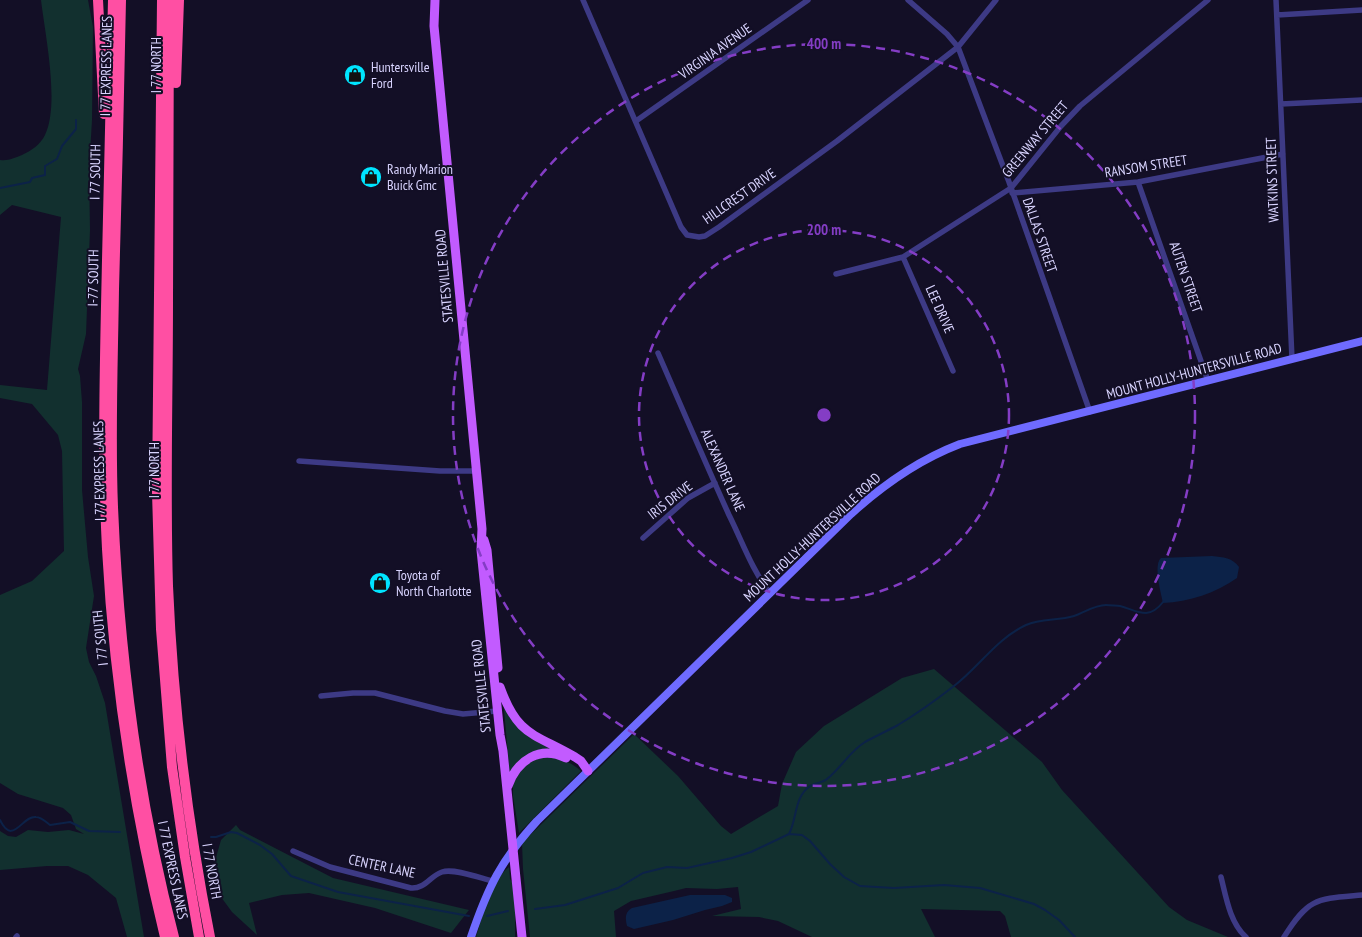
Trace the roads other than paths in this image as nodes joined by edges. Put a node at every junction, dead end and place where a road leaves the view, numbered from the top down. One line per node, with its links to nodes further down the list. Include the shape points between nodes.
1 (98, 0): 26 (highway)
2 (113, 0): 26 (highway, I 77 SOUTH)
3 (121, 0): 53 (highway, I 77 EXPRESS LANES, via 112,413 115,550 133,731 156,865)
4 (162, 0): 54 (highway, I 77 EXPRESS LANES, via 160,620 172,767)
5 (170, 0): 22 (highway, I 77 NORTH)
6 (179, 0): 22 (highway, via 174,130)
7 (430, 0): 17 (main road, STATESVILLE ROAD)
8 (435, 0): 17 (main road, STATESVILLE ROAD)
9 (583, 0): 21 (street, HILLCREST DRIVE)
10 (808, 0): 21 (street, VIRGINIA AVENUE)
11 (908, 0): 18 (street, DALLAS STREET)
12 (996, 0): 18 (street, HILLCREST DRIVE)
13 (1208, 0): 25 (street, GREENWAY STREET, via 1080,106)
14 (1276, 0): 16 (street, WATKINS STREET)
15 (1362, 10): 16 (street)
16 (1277, 15): 20 (street, WATKINS STREET)
17 (434, 20): 37 (main road, STATESVILLE ROAD)
18 (958, 47): 21 (street, HILLCREST DRIVE, via 784,180 699,238 687,234 680,226); 25 (street, DALLAS STREET)
19 (1362, 100): 20 (street)
20 (1281, 104): 23 (street, WATKINS STREET)
21 (636, 121)
22 (170, 151): 55 (highway, I 77 NORTH, via 167,502 170,628 184,784)
23 (1283, 154): 24 (street, RANSOM STREET); 32 (street, WATKINS STREET)
24 (1138, 182): 25 (street, RANSOM STREET); 34 (street, AUTEN STREET)
25 (1011, 191): 27 (street, GREENWAY STREET); 35 (street, DALLAS STREET)
26 (108, 225): 29 (highway, I-77 SOUTH)
27 (903, 257): 28 (street, GREENWAY STREET); 33 (street, LEE DRIVE)
28 (836, 274)
29 (105, 332): 52 (highway, I 77 SOUTH, via 105,504 114,641 134,786)
30 (1362, 341): 32 (main road, MOUNT HOLLY-HUNTERSVILLE ROAD)
31 (658, 353): 38 (street, ALEXANDER LANE)
32 (1292, 359): 34 (main road, MOUNT HOLLY-HUNTERSVILLE ROAD)
33 (953, 371)
34 (1208, 381): 35 (main road, MOUNT HOLLY-HUNTERSVILLE ROAD)
35 (1090, 412): 41 (main road, MOUNT HOLLY-HUNTERSVILLE ROAD, via 960,444 915,464 868,498)
36 (299, 461): 37 (street)
37 (476, 471): 39 (main road, STATESVILLE ROAD)
38 (715, 483): 40 (street, IRIS DRIVE, via 688,498); 41 (street, ALEXANDER LANE, via 759,577)
39 (482, 529): 42 (main road, STATESVILLE ROAD, via 487,550); 44 (main road, STATESVILLE ROAD, via 480,550)
40 (643, 538)
41 (770, 593): 46 (main road, MOUNT HOLLY-HUNTERSVILLE ROAD)
42 (500, 687): 45 (main road, STATESVILLE ROAD); 46 (main road, via 520,725 581,761)
43 (321, 696): 44 (street, via 376,693 446,712)
44 (497, 711): 45 (main road, STATESVILLE ROAD)
45 (504, 751): 47 (main road, STATESVILLE ROAD)
46 (588, 771): 47 (main road, via 562,756 542,754 519,765); 50 (main road, MOUNT HOLLY-HUNTERSVILLE ROAD, via 521,839)
47 (507, 788): 57 (main road, STATESVILLE ROAD)
48 (293, 851): 50 (street, CENTER LANE, via 330,867 411,888 422,886 438,873 447,871)
49 (1222, 877): 58 (street, via 1234,921)
50 (492, 881): 56 (main road, MOUNT HOLLY-HUNTERSVILLE ROAD)
51 (1362, 895): 59 (street, via 1328,898 1304,908)
52 (165, 937)
53 (174, 937)
54 (199, 937)
55 (210, 937)
56 (470, 937)
57 (520, 937)
58 (1246, 937)
59 (1284, 937)

